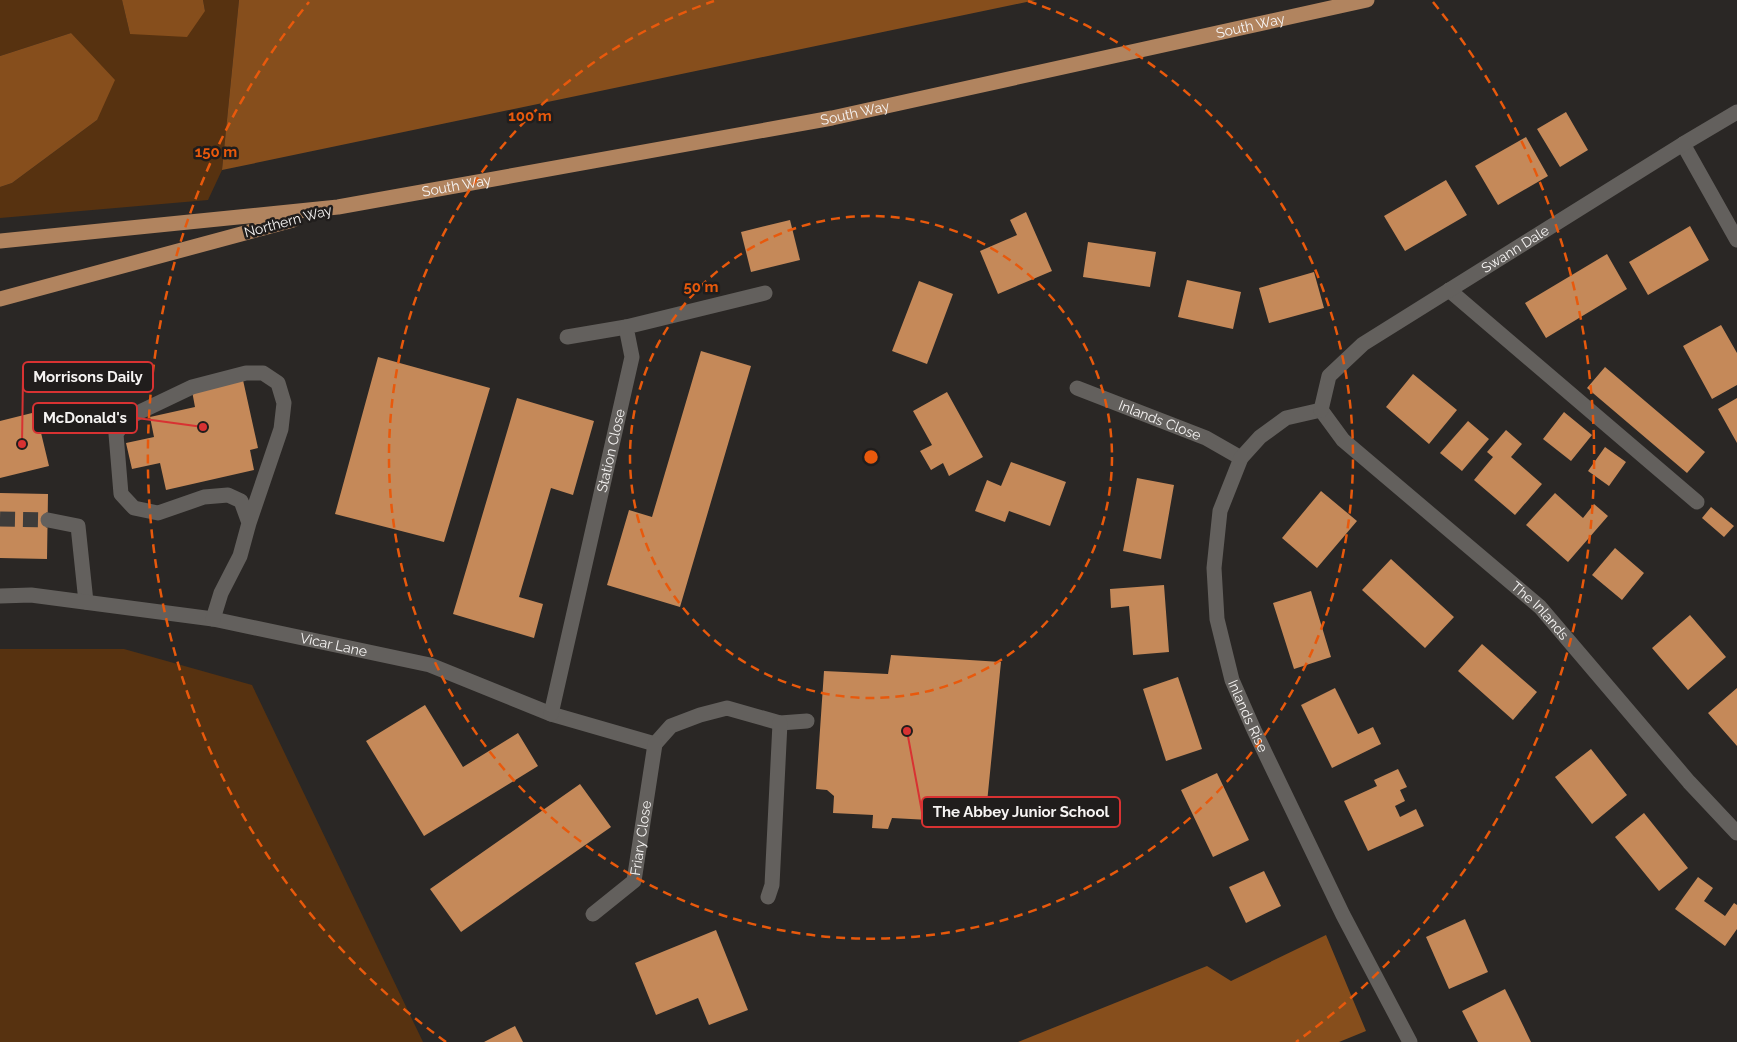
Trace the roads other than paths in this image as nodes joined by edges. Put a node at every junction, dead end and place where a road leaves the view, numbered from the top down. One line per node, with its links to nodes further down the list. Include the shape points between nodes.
1 (1367, 0): 4 (main road, South Way, via 832,118)
2 (1737, 112): 3 (street, Swann Dale)
3 (1682, 144): 5 (street); 7 (street, Swann Dale)
4 (338, 207): 6 (main road, Northern Way); 9 (main road, Northern Way)
5 (1737, 240)
6 (0, 242)
7 (1449, 290): 13 (street, Swann Dale, via 1363,344 1329,376); 15 (street)
8 (765, 293): 10 (street)
9 (0, 299)
10 (626, 327): 11 (street); 21 (street, Station Close, via 632,357)
11 (566, 337)
12 (1077, 388): 14 (street, Inlands Close, via 1206,438)
13 (1321, 410): 14 (street, Inlands Rise, via 1286,418 1260,437); 25 (street, The Inlands, via 1343,440 1540,607 1689,782)
14 (1241, 458): 28 (street, Inlands Rise, via 1220,511 1214,568 1217,619 1232,680 1344,915)
15 (1696, 502)
16 (48, 520): 19 (street, via 78,526)
17 (249, 523): 17 (street, via 240,501 228,495 204,497 158,513 134,508 121,494 116,434 127,418 192,387 246,373 263,372 278,382 284,403 281,428); 20 (street, via 240,556 221,593)
18 (0, 596): 19 (street, Vicar Lane, via 32,595)
19 (86, 602): 20 (street, Vicar Lane)
20 (213, 619): 21 (street, Vicar Lane, via 430,665)
21 (550, 714): 24 (street, Vicar Lane)
22 (807, 721): 23 (street)
23 (780, 723): 24 (street, via 727,708 671,726); 26 (street, via 772,885)
24 (655, 744): 27 (street, Friary Close, via 634,881)
25 (1737, 833)
26 (768, 897)
27 (593, 914)
28 (1410, 1042)

